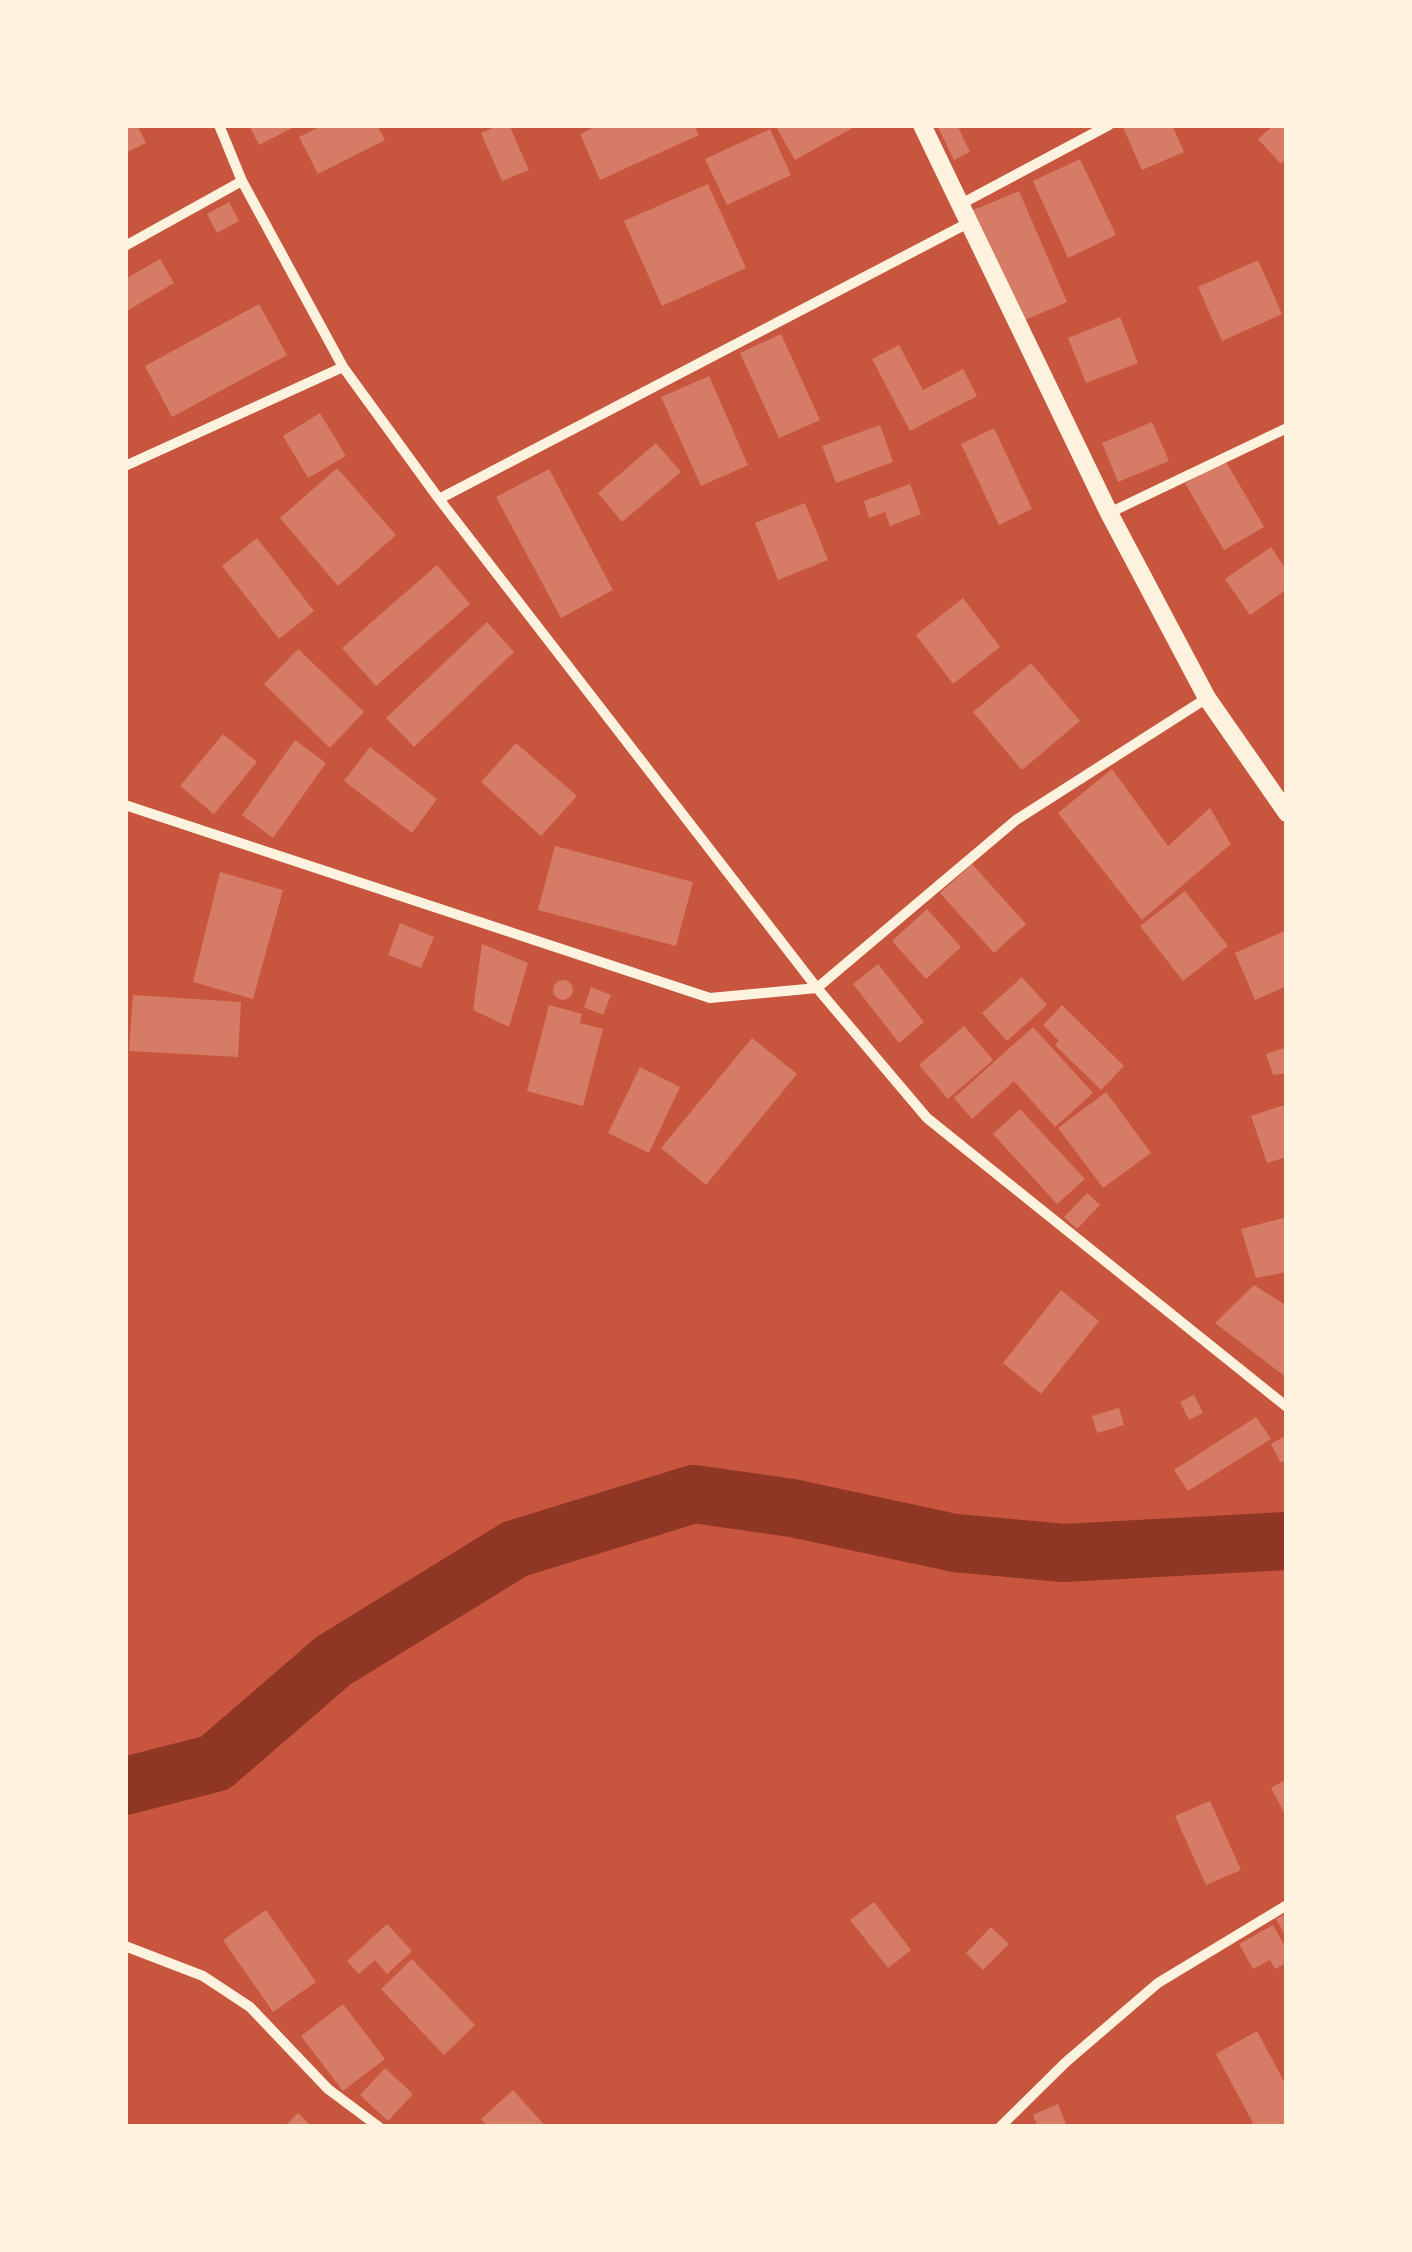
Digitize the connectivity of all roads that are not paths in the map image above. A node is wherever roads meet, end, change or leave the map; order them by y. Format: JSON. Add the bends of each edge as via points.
{"nodes":[{"id":1,"x":218,"y":125,"type":"edge"},
{"id":2,"x":922,"y":125,"type":"edge"},
{"id":3,"x":1109,"y":125,"type":"edge"},
{"id":4,"x":242,"y":182,"type":"junction"},
{"id":5,"x":962,"y":204,"type":"junction"},
{"id":6,"x":970,"y":222,"type":"junction"},
{"id":7,"x":125,"y":246,"type":"edge"},
{"id":8,"x":343,"y":367,"type":"junction"},
{"id":9,"x":1287,"y":428,"type":"edge"},
{"id":10,"x":125,"y":466,"type":"edge"},
{"id":11,"x":439,"y":498,"type":"junction"},
{"id":12,"x":1108,"y":513,"type":"junction"},
{"id":13,"x":1206,"y":698,"type":"junction"},
{"id":14,"x":125,"y":804,"type":"edge"},
{"id":15,"x":1287,"y":813,"type":"edge"},
{"id":16,"x":817,"y":988,"type":"junction"},
{"id":17,"x":1287,"y":1408,"type":"edge"},
{"id":18,"x":1287,"y":1905,"type":"edge"},
{"id":19,"x":125,"y":1946,"type":"edge"},
{"id":20,"x":379,"y":2127,"type":"edge"},
{"id":21,"x":1000,"y":2127,"type":"edge"}],
"edges":[{"from":1,"to":4,"type":"street"},
{"from":2,"to":5,"type":"street"},
{"from":3,"to":5,"type":"street"},
{"from":4,"to":7,"type":"street"},
{"from":4,"to":8,"type":"street"},
{"from":5,"to":6,"type":"street"},
{"from":6,"to":11,"type":"street"},
{"from":6,"to":12,"type":"street"},
{"from":8,"to":10,"type":"street"},
{"from":8,"to":11,"type":"street"},
{"from":9,"to":12,"type":"street"},
{"from":11,"to":16,"type":"street"},
{"from":12,"to":13,"type":"street"},
{"from":13,"to":15,"type":"street"},
{"from":13,"to":16,"type":"street","via":[[1016,820]]},
{"from":14,"to":16,"type":"street","via":[[710,998]]},
{"from":16,"to":17,"type":"street","via":[[927,1118]]},
{"from":18,"to":21,"type":"street","via":[[1158,1984]]},
{"from":19,"to":20,"type":"street","via":[[203,1976],[250,2008],[328,2089]]}]}
